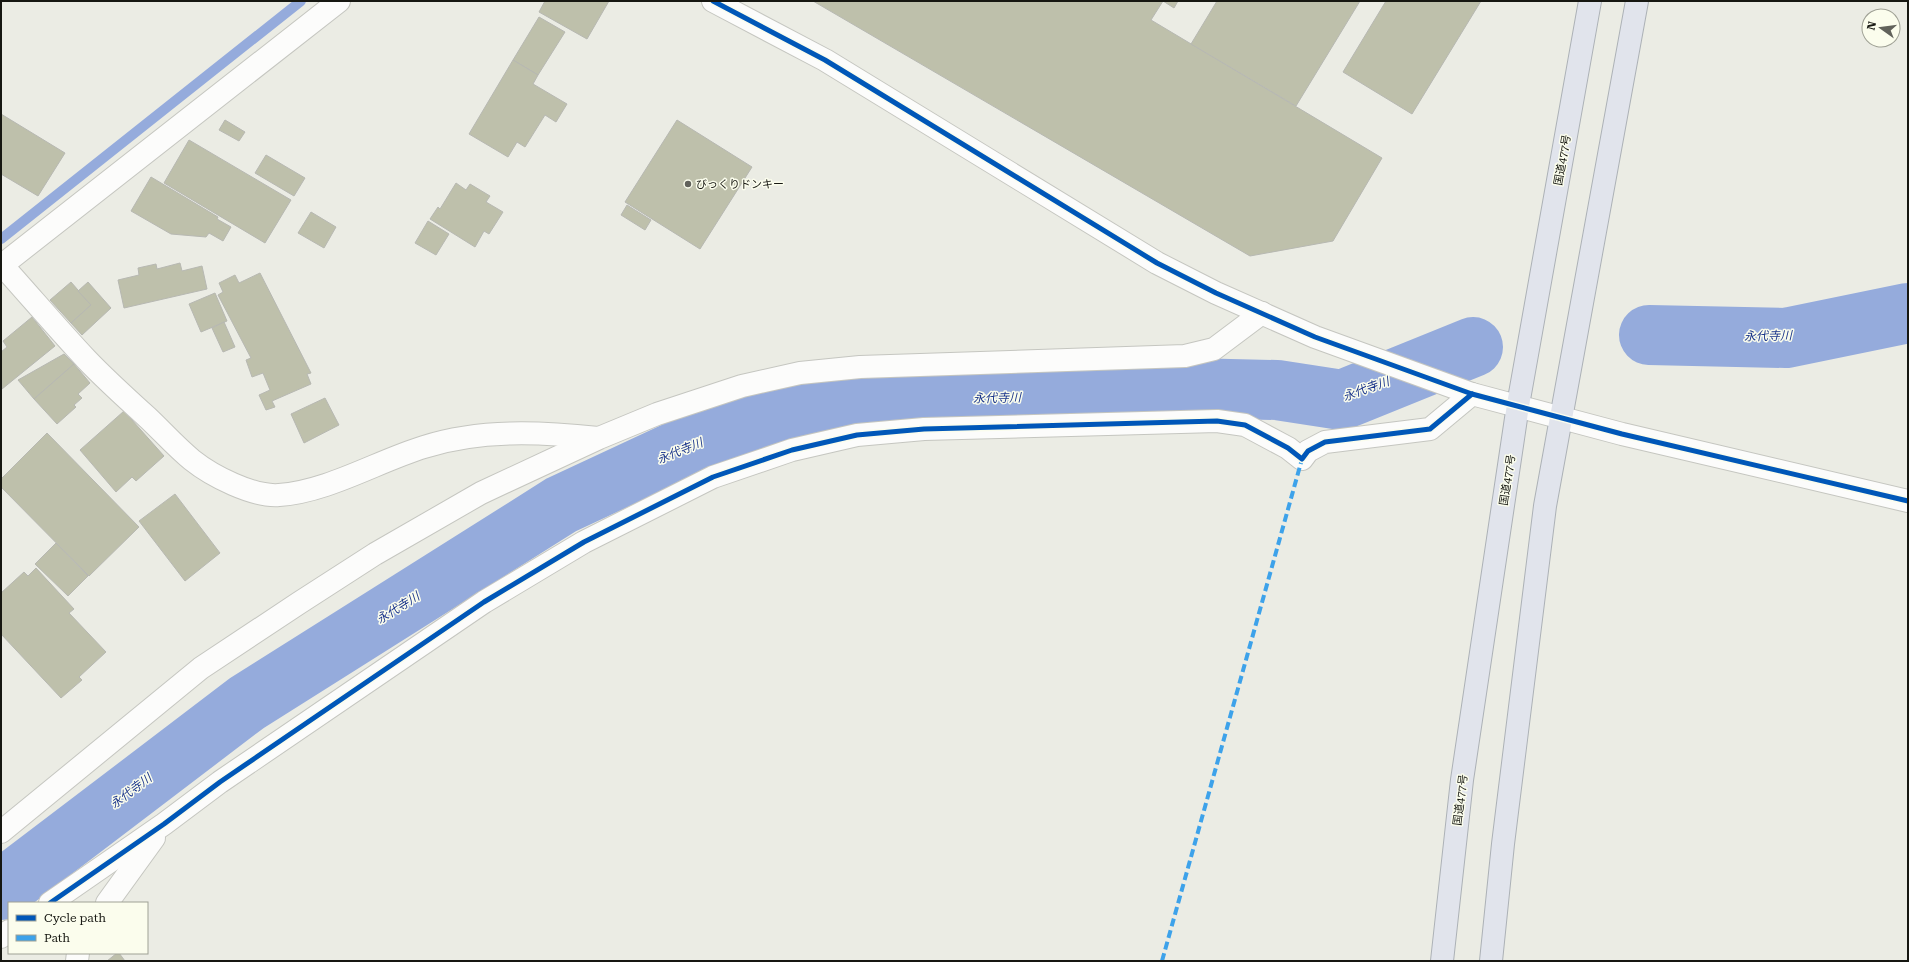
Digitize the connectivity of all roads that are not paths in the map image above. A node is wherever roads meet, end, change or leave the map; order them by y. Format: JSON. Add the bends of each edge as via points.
{"nodes":[{"id":1,"x":339,"y":1,"type":"edge"},
{"id":2,"x":713,"y":1,"type":"edge"},
{"id":3,"x":1590,"y":1,"type":"edge"},
{"id":4,"x":1637,"y":1,"type":"edge"},
{"id":5,"x":1,"y":265,"type":"edge"},
{"id":6,"x":1262,"y":313,"type":"junction"},
{"id":7,"x":1465,"y":391,"type":"junction"},
{"id":8,"x":1518,"y":405,"type":"junction"},
{"id":9,"x":1561,"y":417,"type":"junction"},
{"id":10,"x":599,"y":438,"type":"junction"},
{"id":11,"x":1908,"y":501,"type":"edge"},
{"id":12,"x":164,"y":824,"type":"junction"},
{"id":13,"x":1,"y":832,"type":"edge"},
{"id":14,"x":51,"y":902,"type":"edge"},
{"id":15,"x":108,"y":902,"type":"edge"},
{"id":16,"x":1442,"y":961,"type":"edge"},
{"id":17,"x":1491,"y":961,"type":"edge"}],
"edges":[{"from":1,"to":5,"type":"street"},
{"from":2,"to":6,"type":"street","via":[[826,60],[1157,263]]},
{"from":3,"to":8,"type":"highway","name":"国道477号"},
{"from":4,"to":9,"type":"highway"},
{"from":5,"to":10,"type":"street","via":[[87,360],[193,461],[219,478],[248,490],[277,496],[301,492],[342,479],[425,446],[461,438],[492,434],[558,433]]},
{"from":6,"to":7,"type":"street","via":[[1316,337]]},
{"from":6,"to":10,"type":"street","via":[[1214,349],[1185,356],[860,367],[800,373],[742,386],[657,414]]},
{"from":7,"to":8,"type":"street"},
{"from":7,"to":12,"type":"street","via":[[1430,430],[1325,442],[1308,451],[1302,459],[1288,448],[1245,425],[1217,420],[924,429],[857,435],[792,450],[713,477],[584,542],[530,573],[220,782]]},
{"from":8,"to":9,"type":"street"},
{"from":8,"to":16,"type":"highway","name":"国道477号","via":[[1462,780]]},
{"from":9,"to":11,"type":"street","via":[[1622,434]]},
{"from":9,"to":17,"type":"highway","via":[[1545,506]]},
{"from":10,"to":13,"type":"street","via":[[481,493],[375,554],[299,603],[201,668]]},
{"from":12,"to":14,"type":"street"},
{"from":12,"to":15,"type":"street"}]}
